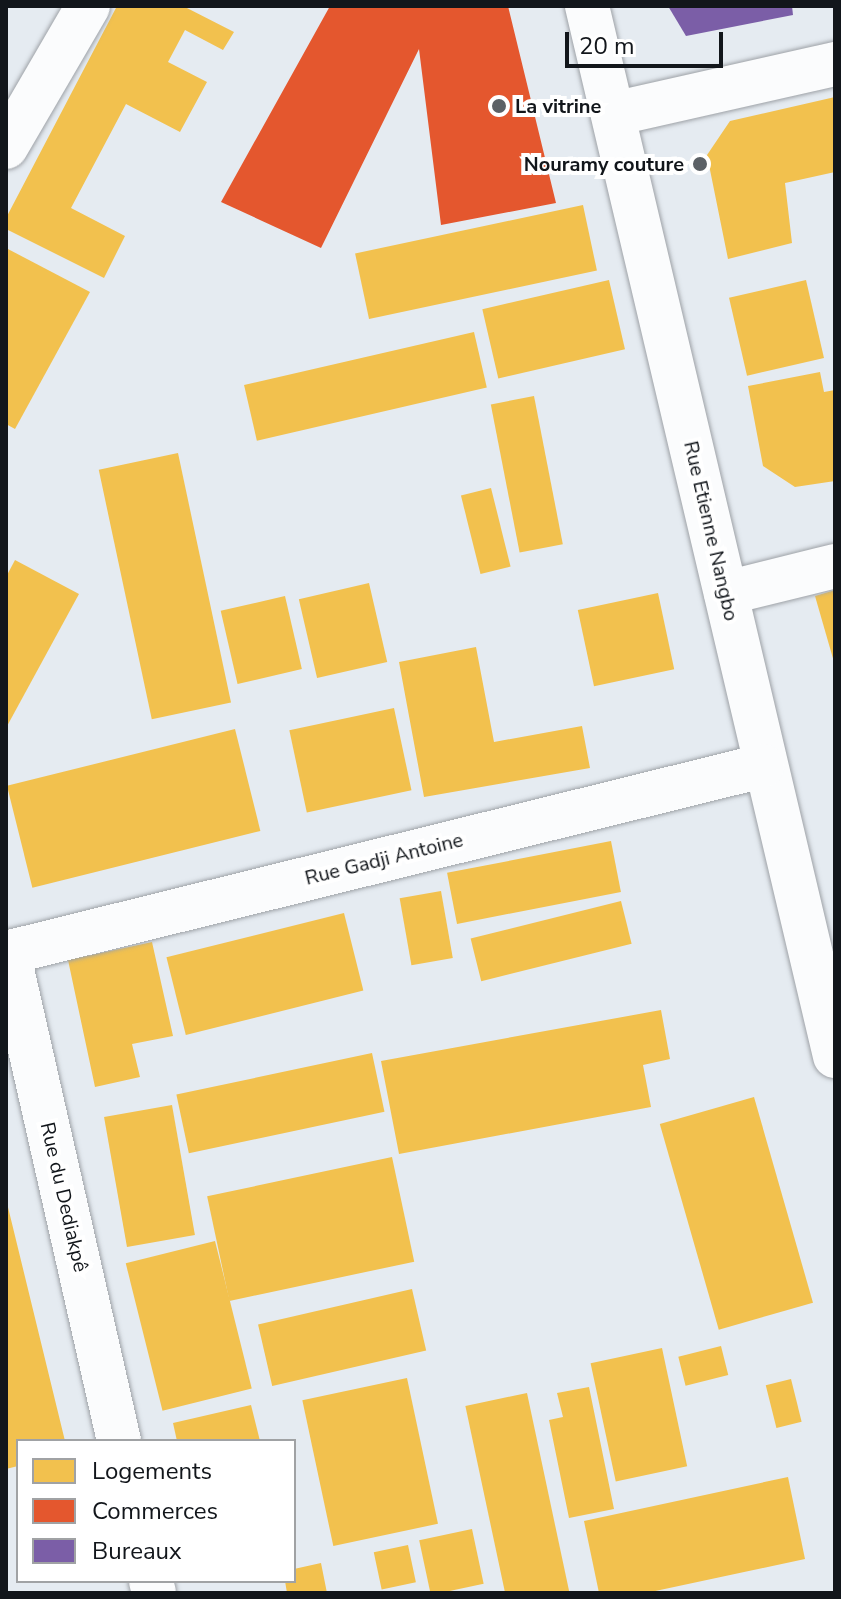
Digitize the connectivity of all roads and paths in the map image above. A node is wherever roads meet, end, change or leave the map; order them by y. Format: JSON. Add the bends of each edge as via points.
{"nodes":[{"id":1,"x":88,"y":6,"type":"edge"},
{"id":2,"x":587,"y":6,"type":"edge"},
{"id":3,"x":835,"y":64,"type":"edge"},
{"id":4,"x":613,"y":114,"type":"junction"},
{"id":5,"x":6,"y":147,"type":"edge"},
{"id":6,"x":835,"y":566,"type":"edge"},
{"id":7,"x":726,"y":593,"type":"junction"},
{"id":8,"x":762,"y":766,"type":"junction"},
{"id":9,"x":7,"y":952,"type":"edge"},
{"id":10,"x":835,"y":1056,"type":"edge"},
{"id":11,"x":119,"y":1439,"type":"edge"}],
"edges":[{"from":1,"to":5,"type":"street"},
{"from":2,"to":4,"type":"street","name":"Rue Etienne Nangbo"},
{"from":3,"to":4,"type":"street"},
{"from":4,"to":7,"type":"street","name":"Rue Etienne Nangbo"},
{"from":6,"to":7,"type":"street"},
{"from":7,"to":8,"type":"street","name":"Rue Etienne Nangbo"},
{"from":8,"to":9,"type":"street","name":"Rue Gadji Antoine"},
{"from":8,"to":10,"type":"street","name":"Rue Etienne Nangbo"},
{"from":9,"to":11,"type":"street","name":"Rue du Dediakpê"}]}
